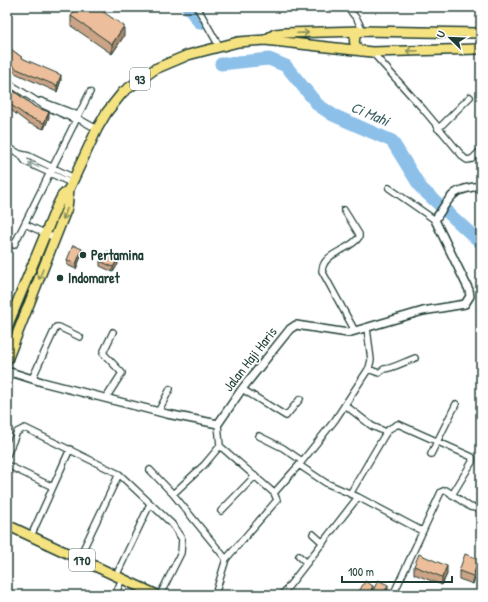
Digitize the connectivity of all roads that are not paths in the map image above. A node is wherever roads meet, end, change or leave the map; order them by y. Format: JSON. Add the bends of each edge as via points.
{"nodes":[{"id":1,"x":197,"y":7,"type":"edge"},
{"id":2,"x":347,"y":7,"type":"edge"},
{"id":3,"x":362,"y":31,"type":"junction"},
{"id":4,"x":479,"y":31,"type":"edge"},
{"id":5,"x":265,"y":40,"type":"junction"},
{"id":6,"x":219,"y":46,"type":"junction"},
{"id":7,"x":480,"y":50,"type":"edge"},
{"id":8,"x":362,"y":51,"type":"junction"},
{"id":9,"x":372,"y":52,"type":"junction"},
{"id":10,"x":7,"y":82,"type":"edge"},
{"id":11,"x":90,"y":92,"type":"dead end"},
{"id":12,"x":470,"y":98,"type":"dead end"},
{"id":13,"x":77,"y":118,"type":"junction"},
{"id":14,"x":97,"y":129,"type":"junction"},
{"id":15,"x":438,"y":129,"type":"junction"},
{"id":16,"x":7,"y":147,"type":"edge"},
{"id":17,"x":481,"y":150,"type":"edge"},
{"id":18,"x":52,"y":170,"type":"junction"},
{"id":19,"x":71,"y":183,"type":"junction"},
{"id":20,"x":481,"y":186,"type":"edge"},
{"id":21,"x":389,"y":188,"type":"dead end"},
{"id":22,"x":344,"y":210,"type":"dead end"},
{"id":23,"x":436,"y":217,"type":"junction"},
{"id":24,"x":25,"y":224,"type":"junction"},
{"id":25,"x":46,"y":233,"type":"junction"},
{"id":26,"x":55,"y":238,"type":"junction"},
{"id":27,"x":14,"y":245,"type":"dead end"},
{"id":28,"x":7,"y":327,"type":"edge"},
{"id":29,"x":367,"y":328,"type":"junction"},
{"id":30,"x":355,"y":331,"type":"junction"},
{"id":31,"x":113,"y":332,"type":"dead end"},
{"id":32,"x":80,"y":337,"type":"dead end"},
{"id":33,"x":415,"y":358,"type":"dead end"},
{"id":34,"x":7,"y":360,"type":"edge"},
{"id":35,"x":368,"y":369,"type":"junction"},
{"id":36,"x":9,"y":372,"type":"edge"},
{"id":37,"x":32,"y":379,"type":"junction"},
{"id":38,"x":7,"y":384,"type":"edge"},
{"id":39,"x":170,"y":389,"type":"dead end"},
{"id":40,"x":242,"y":389,"type":"junction"},
{"id":41,"x":106,"y":398,"type":"junction"},
{"id":42,"x":300,"y":399,"type":"dead end"},
{"id":43,"x":456,"y":404,"type":"dead end"},
{"id":44,"x":345,"y":405,"type":"junction"},
{"id":45,"x":158,"y":412,"type":"junction"},
{"id":46,"x":218,"y":424,"type":"junction"},
{"id":47,"x":386,"y":432,"type":"junction"},
{"id":48,"x":259,"y":436,"type":"dead end"},
{"id":49,"x":438,"y":440,"type":"junction"},
{"id":50,"x":220,"y":446,"type":"junction"},
{"id":51,"x":70,"y":449,"type":"junction"},
{"id":52,"x":431,"y":454,"type":"dead end"},
{"id":53,"x":7,"y":455,"type":"edge"},
{"id":54,"x":300,"y":463,"type":"junction"},
{"id":55,"x":7,"y":465,"type":"edge"},
{"id":56,"x":150,"y":470,"type":"dead end"},
{"id":57,"x":119,"y":474,"type":"junction"},
{"id":58,"x":255,"y":476,"type":"junction"},
{"id":59,"x":53,"y":487,"type":"junction"},
{"id":60,"x":274,"y":493,"type":"junction"},
{"id":61,"x":173,"y":494,"type":"junction"},
{"id":62,"x":350,"y":494,"type":"junction"},
{"id":63,"x":452,"y":495,"type":"junction"},
{"id":64,"x":358,"y":497,"type":"junction"},
{"id":65,"x":150,"y":504,"type":"junction"},
{"id":66,"x":481,"y":510,"type":"edge"},
{"id":67,"x":221,"y":511,"type":"dead end"},
{"id":68,"x":7,"y":525,"type":"edge"},
{"id":69,"x":422,"y":531,"type":"junction"},
{"id":70,"x":314,"y":534,"type":"dead end"},
{"id":71,"x":31,"y":536,"type":"junction"},
{"id":72,"x":323,"y":543,"type":"junction"},
{"id":73,"x":299,"y":556,"type":"dead end"},
{"id":74,"x":79,"y":558,"type":"junction"},
{"id":75,"x":226,"y":559,"type":"junction"},
{"id":76,"x":307,"y":563,"type":"junction"},
{"id":77,"x":119,"y":577,"type":"junction"},
{"id":78,"x":115,"y":595,"type":"edge"},
{"id":79,"x":157,"y":595,"type":"edge"},
{"id":80,"x":160,"y":595,"type":"edge"},
{"id":81,"x":215,"y":595,"type":"edge"},
{"id":82,"x":282,"y":595,"type":"edge"},
{"id":83,"x":393,"y":595,"type":"edge"}],
"edges":[{"from":1,"to":6,"type":"street"},
{"from":2,"to":3,"type":"street","via":[[357,19]]},
{"from":3,"to":4,"type":"main road","number":"93"},
{"from":5,"to":3,"type":"main road","number":"93","one_way":true,"via":[[275,34],[284,33]]},
{"from":3,"to":8,"type":"main road","via":[[356,34],[354,43],[356,48]]},
{"from":4,"to":7,"type":"main road","number":"93","via":[[475,41]]},
{"from":5,"to":6,"type":"main road","number":"93"},
{"from":5,"to":8,"type":"main road","number":"93"},
{"from":6,"to":14,"type":"main road","number":"93","via":[[188,55],[141,78],[123,92]]},
{"from":7,"to":9,"type":"main road","number":"93","one_way":true},
{"from":8,"to":9,"type":"main road","number":"93"},
{"from":9,"to":15,"type":"street"},
{"from":10,"to":13,"type":"street","via":[[37,100]]},
{"from":11,"to":13,"type":"street"},
{"from":12,"to":15,"type":"street"},
{"from":13,"to":14,"type":"street"},
{"from":13,"to":18,"type":"street"},
{"from":14,"to":19,"type":"main road","number":"93"},
{"from":15,"to":17,"type":"street","via":[[467,160],[472,159]]},
{"from":16,"to":18,"type":"street"},
{"from":18,"to":19,"type":"street"},
{"from":18,"to":24,"type":"street"},
{"from":19,"to":25,"type":"main road","number":"93","via":[[59,201]]},
{"from":19,"to":26,"type":"main road","number":"93","one_way":true,"via":[[67,208]]},
{"from":20,"to":23,"type":"street","via":[[463,188],[453,194]]},
{"from":21,"to":23,"type":"street"},
{"from":22,"to":30,"type":"street","via":[[359,237],[327,259],[322,271]]},
{"from":23,"to":29,"type":"street","name":"Jalan Haji Haris","via":[[469,290],[467,302],[461,306],[423,311]]},
{"from":24,"to":25,"type":"street"},
{"from":24,"to":27,"type":"street"},
{"from":25,"to":26,"type":"street"},
{"from":25,"to":28,"type":"main road","number":"93"},
{"from":26,"to":34,"type":"main road","number":"93","one_way":true},
{"from":29,"to":30,"type":"street","name":"Jalan Haji Haris"},
{"from":29,"to":35,"type":"street","via":[[371,360]]},
{"from":30,"to":40,"type":"street","name":"Jalan Haji Haris","via":[[344,334],[296,326],[290,329]]},
{"from":31,"to":41,"type":"street","via":[[103,353],[122,373]]},
{"from":32,"to":37,"type":"street","via":[[56,327]]},
{"from":33,"to":35,"type":"street","via":[[379,373]]},
{"from":35,"to":44,"type":"street"},
{"from":36,"to":37,"type":"street"},
{"from":36,"to":38,"type":"street"},
{"from":37,"to":41,"type":"street"},
{"from":39,"to":45,"type":"street"},
{"from":40,"to":42,"type":"street","via":[[286,416]]},
{"from":40,"to":46,"type":"street","name":"Jalan Haji Haris"},
{"from":41,"to":45,"type":"street"},
{"from":43,"to":49,"type":"street"},
{"from":44,"to":47,"type":"street","via":[[372,426]]},
{"from":44,"to":54,"type":"street"},
{"from":45,"to":46,"type":"street"},
{"from":46,"to":50,"type":"street"},
{"from":47,"to":49,"type":"street","via":[[398,424]]},
{"from":47,"to":62,"type":"street"},
{"from":48,"to":54,"type":"street","via":[[283,448]]},
{"from":49,"to":52,"type":"street"},
{"from":49,"to":63,"type":"street","via":[[470,454],[473,459]]},
{"from":50,"to":58,"type":"street"},
{"from":50,"to":61,"type":"street"},
{"from":51,"to":53,"type":"street","via":[[25,428],[17,432]]},
{"from":51,"to":57,"type":"street"},
{"from":51,"to":59,"type":"street"},
{"from":54,"to":60,"type":"street"},
{"from":54,"to":62,"type":"street","via":[[326,482]]},
{"from":55,"to":59,"type":"street"},
{"from":56,"to":61,"type":"street"},
{"from":57,"to":65,"type":"street"},
{"from":57,"to":74,"type":"street"},
{"from":58,"to":60,"type":"street"},
{"from":58,"to":67,"type":"street"},
{"from":59,"to":71,"type":"street"},
{"from":60,"to":75,"type":"street","via":[[276,502]]},
{"from":61,"to":75,"type":"street"},
{"from":62,"to":64,"type":"street"},
{"from":63,"to":66,"type":"street","via":[[470,507]]},
{"from":63,"to":69,"type":"street","via":[[446,490],[442,492]]},
{"from":64,"to":69,"type":"street"},
{"from":64,"to":72,"type":"street"},
{"from":65,"to":77,"type":"street"},
{"from":65,"to":80,"type":"street","via":[[172,524],[180,534],[183,544]]},
{"from":68,"to":71,"type":"main road","number":"170"},
{"from":69,"to":83,"type":"street"},
{"from":70,"to":72,"type":"street"},
{"from":71,"to":74,"type":"main road","number":"170"},
{"from":72,"to":76,"type":"street"},
{"from":73,"to":76,"type":"street"},
{"from":74,"to":77,"type":"main road","number":"170"},
{"from":75,"to":81,"type":"street"},
{"from":76,"to":82,"type":"street"},
{"from":77,"to":78,"type":"street"},
{"from":77,"to":79,"type":"main road","number":"170"}]}
